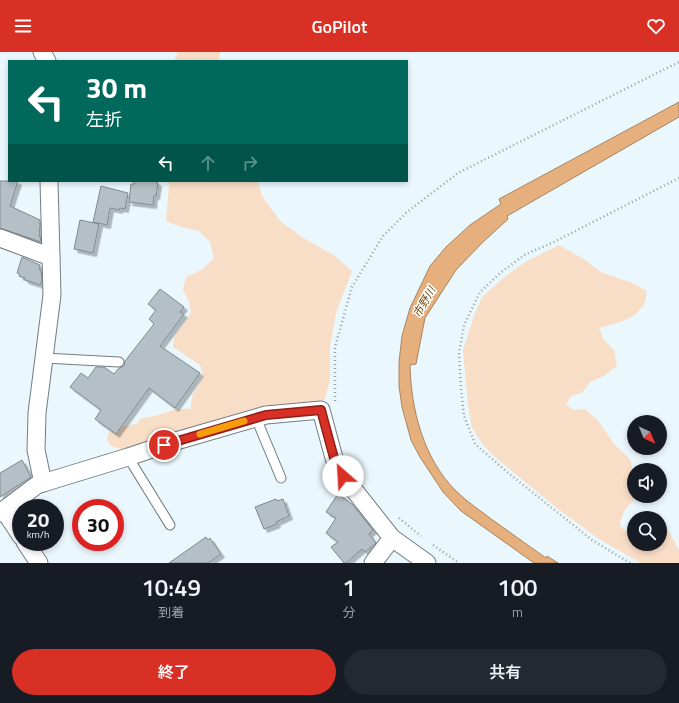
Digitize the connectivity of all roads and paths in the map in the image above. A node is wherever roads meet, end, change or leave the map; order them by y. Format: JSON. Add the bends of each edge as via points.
{"nodes":[{"id":1,"x":679,"y":62,"type":"edge"},
{"id":2,"x":679,"y":178,"type":"edge"},
{"id":3,"x":49,"y":182,"type":"edge"},
{"id":4,"x":0,"y":238,"type":"edge"},
{"id":5,"x":51,"y":257,"type":"junction"},
{"id":6,"x":44,"y":358,"type":"junction"},
{"id":7,"x":119,"y":362,"type":"dead end"},
{"id":8,"x":335,"y":402,"type":"dead end"},
{"id":9,"x":256,"y":418,"type":"junction"},
{"id":10,"x":128,"y":457,"type":"junction"},
{"id":11,"x":281,"y":478,"type":"dead end"},
{"id":12,"x":43,"y":483,"type":"junction"},
{"id":13,"x":2,"y":511,"type":"edge"},
{"id":14,"x":398,"y":517,"type":"dead end"},
{"id":15,"x":12,"y":524,"type":"edge"},
{"id":16,"x":170,"y":525,"type":"dead end"},
{"id":17,"x":422,"y":537,"type":"dead end"},
{"id":18,"x":392,"y":538,"type":"junction"},
{"id":19,"x":428,"y":541,"type":"dead end"},
{"id":20,"x":31,"y":551,"type":"edge"},
{"id":21,"x":39,"y":563,"type":"edge"},
{"id":22,"x":373,"y":563,"type":"edge"},
{"id":23,"x":426,"y":563,"type":"edge"},
{"id":24,"x":459,"y":563,"type":"edge"},
{"id":25,"x":630,"y":563,"type":"edge"}],
"edges":[{"from":1,"to":8,"type":"path","via":[[458,174],[407,212],[383,236],[352,287],[335,347]]},
{"from":2,"to":25,"type":"path","via":[[526,254],[500,273],[480,292],[464,325],[459,353],[464,416],[475,444],[592,540]]},
{"from":3,"to":5,"type":"street"},
{"from":4,"to":5,"type":"street"},
{"from":5,"to":6,"type":"street","via":[[52,295]]},
{"from":6,"to":7,"type":"lane"},
{"from":6,"to":12,"type":"street","via":[[37,413],[36,450]]},
{"from":9,"to":10,"type":"street"},
{"from":9,"to":11,"type":"lane"},
{"from":9,"to":18,"type":"street","via":[[321,410],[334,458],[343,476]]},
{"from":10,"to":12,"type":"street"},
{"from":10,"to":16,"type":"lane"},
{"from":12,"to":13,"type":"street"},
{"from":13,"to":15,"type":"street"},
{"from":14,"to":17,"type":"path"},
{"from":18,"to":22,"type":"street"},
{"from":18,"to":23,"type":"street"},
{"from":19,"to":24,"type":"path"},
{"from":20,"to":21,"type":"street"}]}
